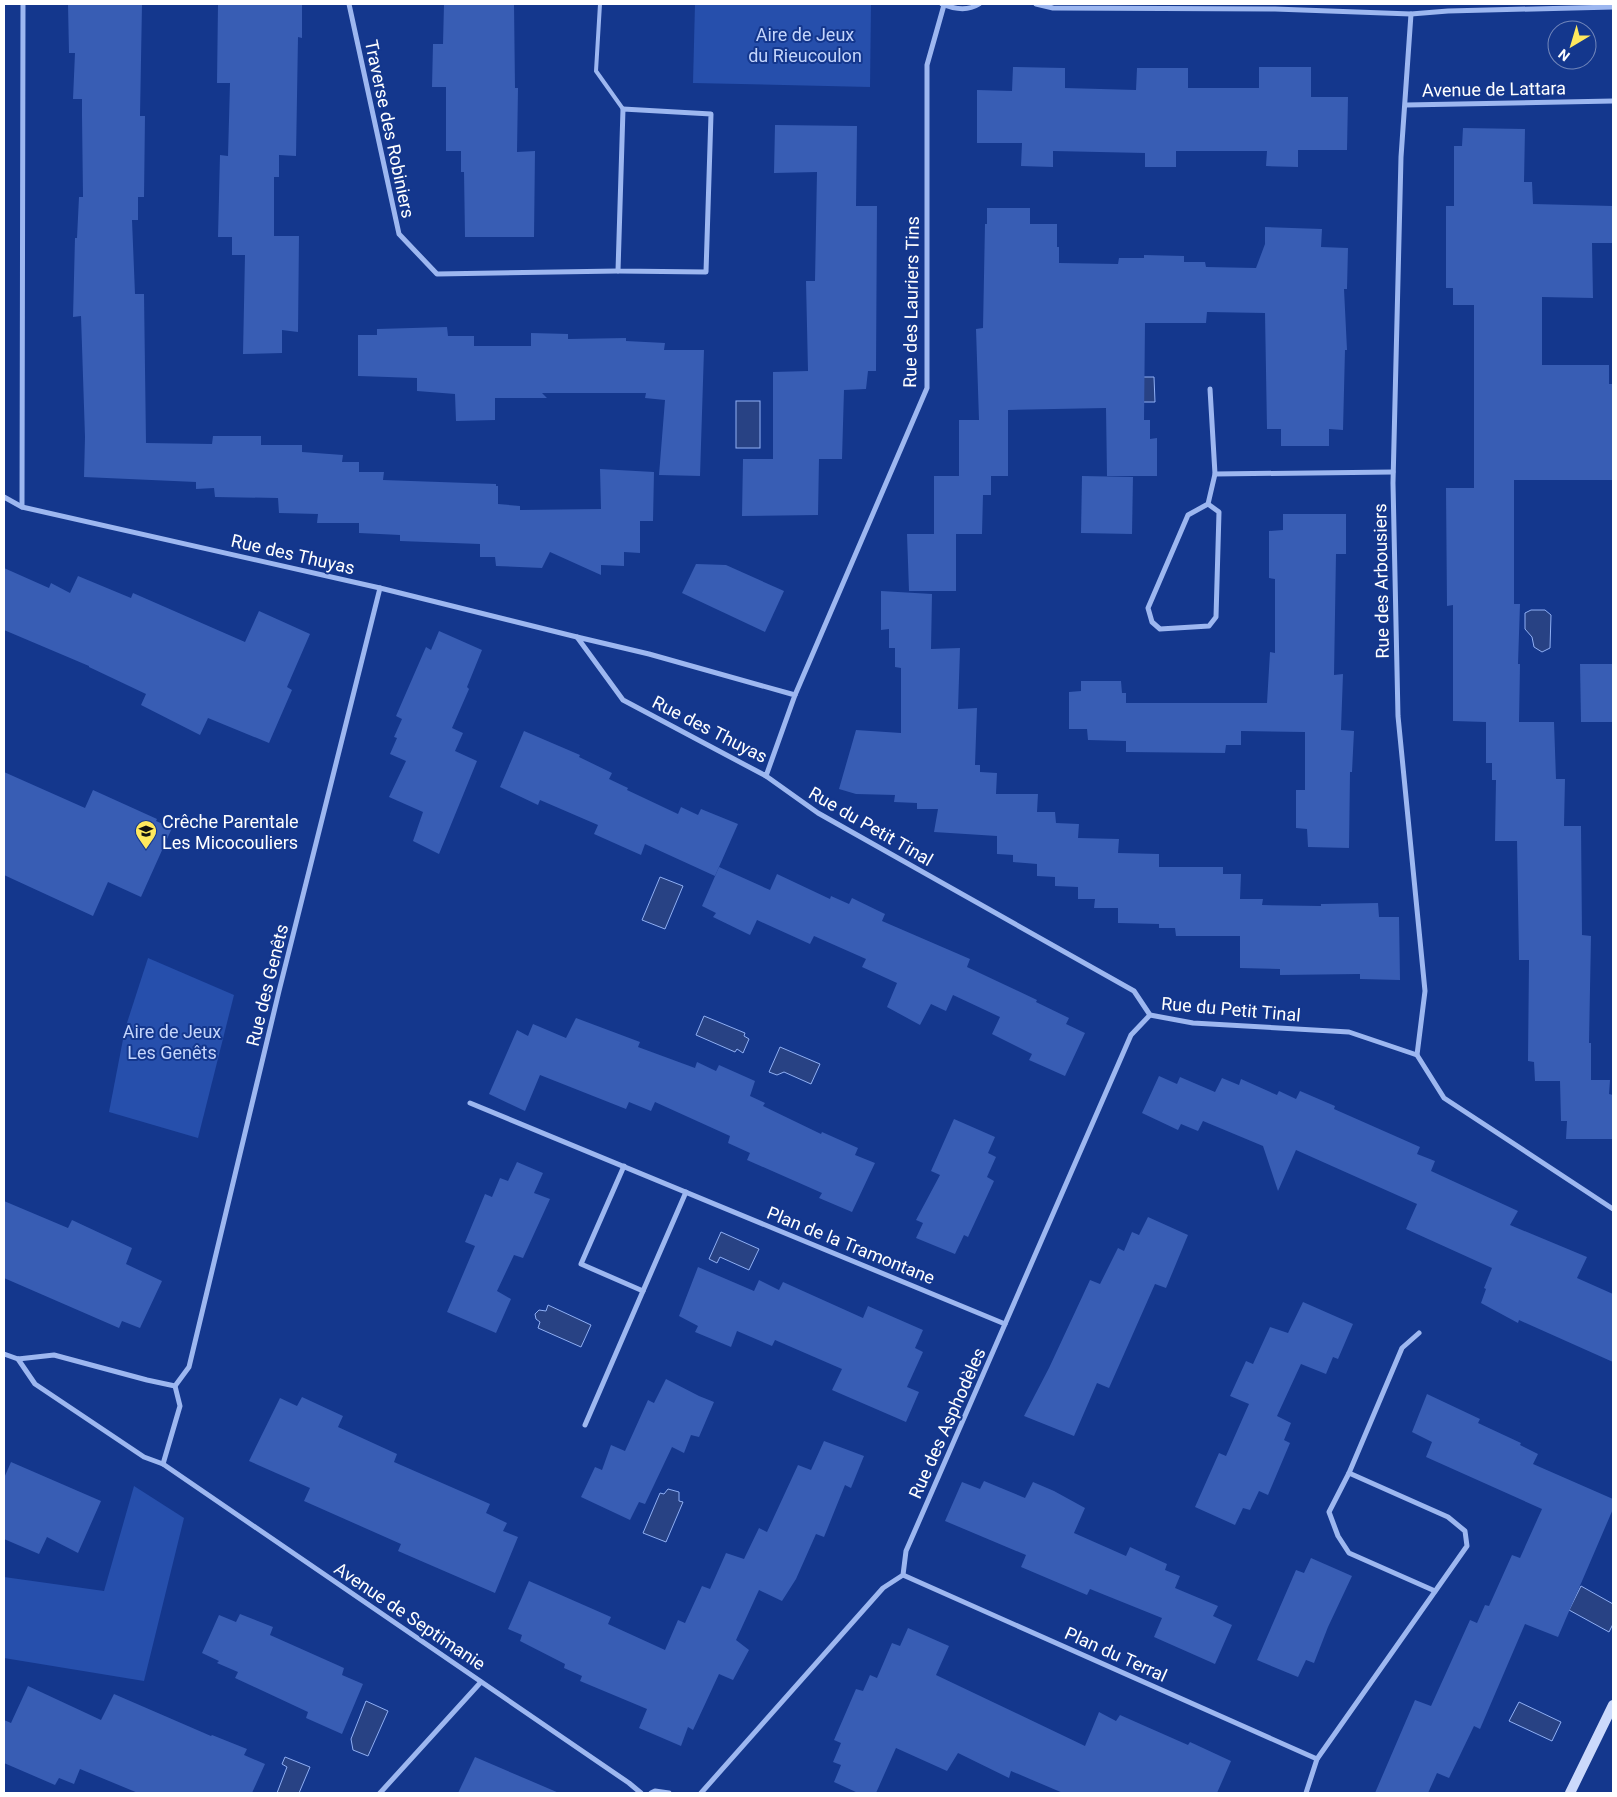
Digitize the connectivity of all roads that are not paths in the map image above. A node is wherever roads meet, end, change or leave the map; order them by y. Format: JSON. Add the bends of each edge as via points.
{"nodes":[{"id":1,"x":23,"y":4,"type":"edge"},
{"id":2,"x":349,"y":4,"type":"edge"},
{"id":3,"x":600,"y":4,"type":"edge"},
{"id":4,"x":943,"y":4,"type":"edge"},
{"id":5,"x":979,"y":4,"type":"edge"},
{"id":6,"x":1036,"y":4,"type":"edge"},
{"id":7,"x":1613,"y":7,"type":"edge"},
{"id":8,"x":1411,"y":14,"type":"junction"},
{"id":9,"x":1613,"y":101,"type":"edge"},
{"id":10,"x":1406,"y":105,"type":"junction"},
{"id":11,"x":623,"y":109,"type":"junction"},
{"id":12,"x":618,"y":271,"type":"junction"},
{"id":13,"x":1210,"y":389,"type":"dead end"},
{"id":14,"x":1393,"y":472,"type":"junction"},
{"id":15,"x":1215,"y":474,"type":"junction"},
{"id":16,"x":4,"y":497,"type":"edge"},
{"id":17,"x":1208,"y":504,"type":"junction"},
{"id":18,"x":22,"y":507,"type":"junction"},
{"id":19,"x":380,"y":588,"type":"junction"},
{"id":20,"x":577,"y":637,"type":"junction"},
{"id":21,"x":795,"y":695,"type":"junction"},
{"id":22,"x":766,"y":776,"type":"junction"},
{"id":23,"x":1150,"y":1016,"type":"junction"},
{"id":24,"x":1418,"y":1055,"type":"junction"},
{"id":25,"x":470,"y":1103,"type":"dead end"},
{"id":26,"x":624,"y":1166,"type":"junction"},
{"id":27,"x":686,"y":1192,"type":"junction"},
{"id":28,"x":1613,"y":1209,"type":"edge"},
{"id":29,"x":643,"y":1291,"type":"junction"},
{"id":30,"x":1005,"y":1324,"type":"junction"},
{"id":31,"x":1419,"y":1333,"type":"dead end"},
{"id":32,"x":4,"y":1354,"type":"edge"},
{"id":33,"x":18,"y":1358,"type":"junction"},
{"id":34,"x":175,"y":1386,"type":"junction"},
{"id":35,"x":585,"y":1425,"type":"dead end"},
{"id":36,"x":163,"y":1464,"type":"junction"},
{"id":37,"x":1349,"y":1473,"type":"junction"},
{"id":38,"x":903,"y":1575,"type":"junction"},
{"id":39,"x":1435,"y":1590,"type":"junction"},
{"id":40,"x":481,"y":1682,"type":"junction"},
{"id":41,"x":1613,"y":1705,"type":"edge"},
{"id":42,"x":1317,"y":1759,"type":"junction"},
{"id":43,"x":380,"y":1793,"type":"edge"},
{"id":44,"x":641,"y":1793,"type":"edge"},
{"id":45,"x":651,"y":1793,"type":"edge"},
{"id":46,"x":669,"y":1793,"type":"edge"},
{"id":47,"x":701,"y":1793,"type":"edge"},
{"id":48,"x":1306,"y":1793,"type":"edge"},
{"id":49,"x":1570,"y":1793,"type":"edge"}],
"edges":[{"from":1,"to":18,"type":"street"},
{"from":2,"to":12,"type":"street","name":"Traverse des Robiniers","via":[[399,234],[437,274]]},
{"from":3,"to":11,"type":"lane","via":[[596,71]]},
{"from":4,"to":5,"type":"street","via":[[955,9],[973,8]]},
{"from":4,"to":21,"type":"street","name":"Rue des Lauriers Tins","via":[[927,65],[927,388]]},
{"from":6,"to":8,"type":"street","via":[[1053,8],[1275,8]]},
{"from":7,"to":8,"type":"street"},
{"from":8,"to":10,"type":"street","name":"Avenue de Lattara"},
{"from":9,"to":10,"type":"street","name":"Avenue de Lattara"},
{"from":10,"to":14,"type":"street","name":"Rue des Arbousiers","via":[[1401,157]]},
{"from":11,"to":12,"type":"street"},
{"from":11,"to":12,"type":"street","name":"Traverse des Robiniers","via":[[712,114],[706,272]]},
{"from":13,"to":15,"type":"street"},
{"from":14,"to":15,"type":"street"},
{"from":14,"to":24,"type":"street","name":"Rue des Arbousiers","via":[[1398,716],[1425,991]]},
{"from":15,"to":17,"type":"street"},
{"from":16,"to":18,"type":"street","name":"Rue des Thuyas"},
{"from":17,"to":17,"type":"street","via":[[1219,512],[1216,617],[1208,626],[1160,629],[1152,622],[1148,608],[1188,515]]},
{"from":18,"to":19,"type":"street","name":"Rue des Thuyas"},
{"from":19,"to":20,"type":"street","name":"Rue des Thuyas"},
{"from":19,"to":34,"type":"street","name":"Rue des Genêts","via":[[189,1367]]},
{"from":20,"to":21,"type":"street","name":"Rue des Thuyas"},
{"from":20,"to":22,"type":"street","name":"Rue des Thuyas","via":[[622,700]]},
{"from":21,"to":22,"type":"street","name":"Rue des Thuyas"},
{"from":22,"to":23,"type":"street","name":"Rue du Petit Tinal","via":[[818,813],[1134,991]]},
{"from":23,"to":24,"type":"street","name":"Rue du Petit Tinal","via":[[1193,1023],[1349,1032]]},
{"from":23,"to":30,"type":"street","name":"Rue des Asphodèles","via":[[1131,1035]]},
{"from":24,"to":28,"type":"street","via":[[1444,1098]]},
{"from":25,"to":26,"type":"street","name":"Plan de la Tramontane"},
{"from":26,"to":27,"type":"street","name":"Plan de la Tramontane"},
{"from":26,"to":29,"type":"street","via":[[581,1264]]},
{"from":27,"to":29,"type":"street"},
{"from":27,"to":30,"type":"street","name":"Plan de la Tramontane"},
{"from":29,"to":35,"type":"street"},
{"from":30,"to":38,"type":"street","name":"Rue des Asphodèles","via":[[906,1551]]},
{"from":31,"to":37,"type":"street","via":[[1402,1348]]},
{"from":32,"to":33,"type":"street"},
{"from":33,"to":34,"type":"street","via":[[54,1355]]},
{"from":33,"to":36,"type":"street","name":"Avenue de Septimanie","via":[[35,1384],[144,1457]]},
{"from":34,"to":36,"type":"street","via":[[180,1406]]},
{"from":36,"to":40,"type":"street","name":"Avenue de Septimanie"},
{"from":37,"to":39,"type":"street","via":[[1329,1512],[1349,1553]]},
{"from":37,"to":39,"type":"street","via":[[1448,1517],[1465,1531],[1468,1546]]},
{"from":38,"to":42,"type":"street","name":"Plan du Terral"},
{"from":38,"to":47,"type":"street","via":[[883,1588]]},
{"from":39,"to":42,"type":"street"},
{"from":40,"to":43,"type":"street"},
{"from":40,"to":44,"type":"street","name":"Avenue de Septimanie"},
{"from":41,"to":49,"type":"street"},
{"from":42,"to":48,"type":"street"},
{"from":45,"to":46,"type":"street"}]}
